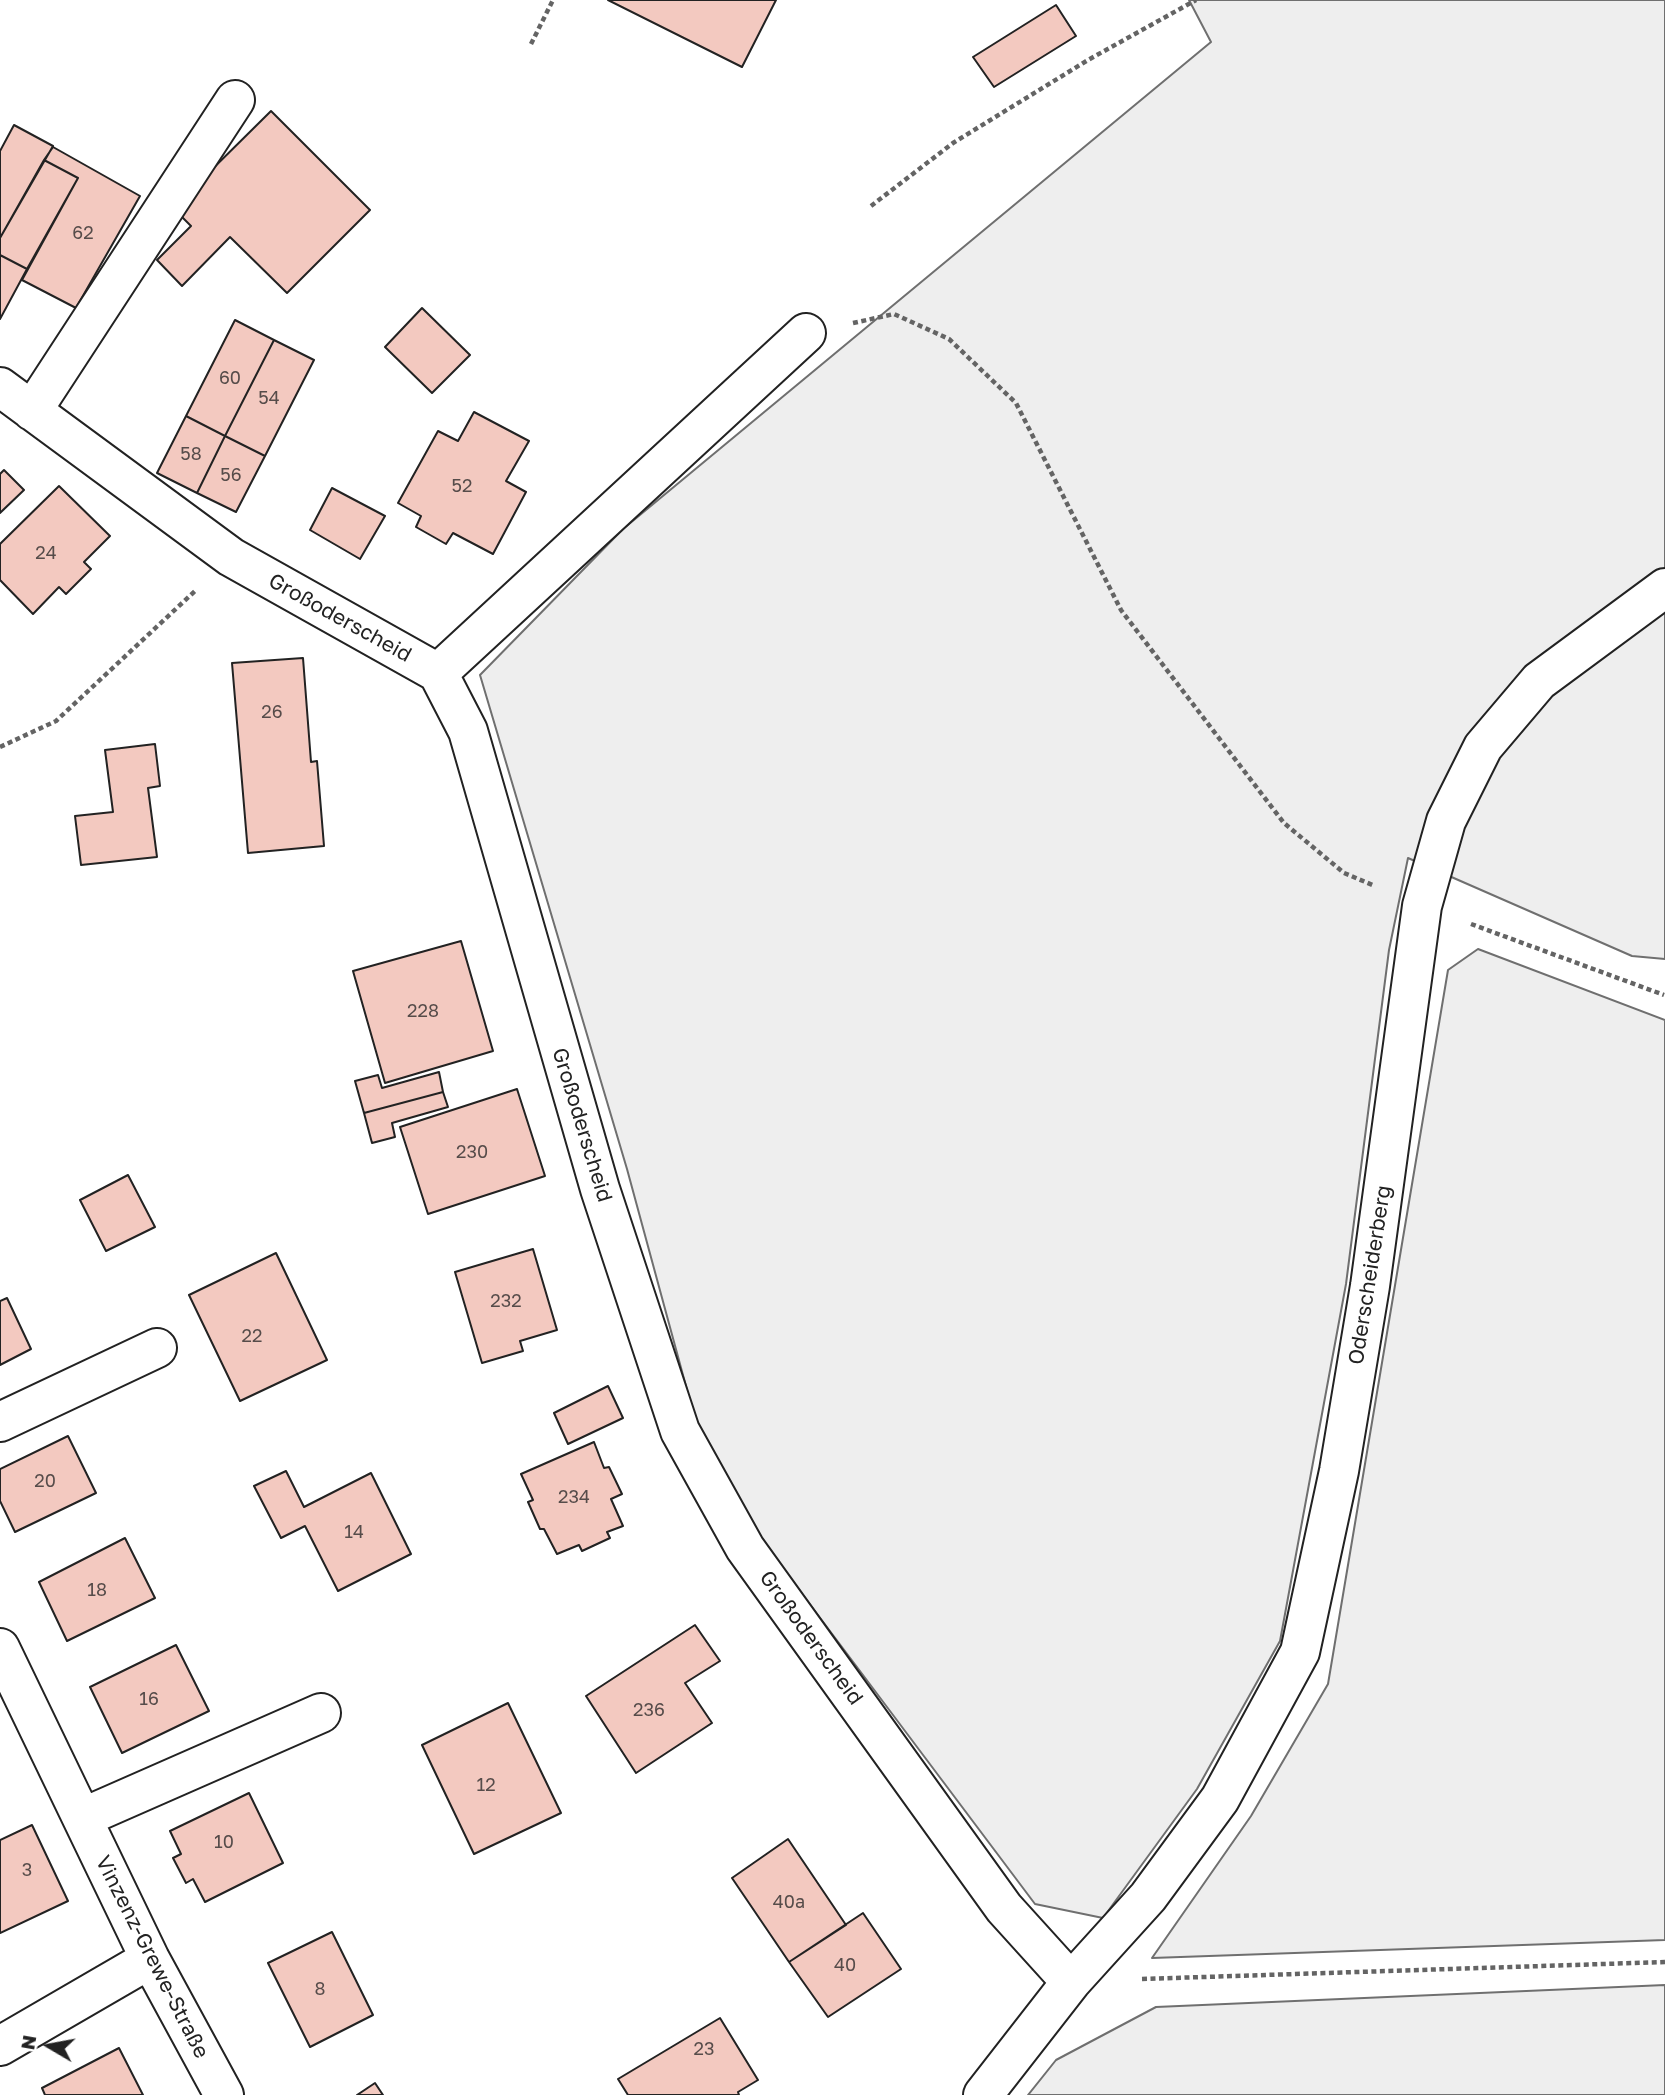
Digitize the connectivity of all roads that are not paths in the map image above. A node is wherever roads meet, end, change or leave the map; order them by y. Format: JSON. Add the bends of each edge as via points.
{"nodes":[{"id":1,"x":235,"y":100,"type":"dead end"},
{"id":2,"x":806,"y":333,"type":"road end"},
{"id":3,"x":0,"y":387,"type":"edge"},
{"id":4,"x":32,"y":411,"type":"junction"},
{"id":5,"x":1665,"y":588,"type":"edge"},
{"id":6,"x":438,"y":673,"type":"junction"},
{"id":7,"x":157,"y":1348,"type":"dead end"},
{"id":8,"x":0,"y":1422,"type":"edge"},
{"id":9,"x":0,"y":1648,"type":"edge"},
{"id":10,"x":321,"y":1713,"type":"dead end"},
{"id":11,"x":82,"y":1818,"type":"junction"},
{"id":12,"x":150,"y":1959,"type":"junction"},
{"id":13,"x":1071,"y":1982,"type":"junction"},
{"id":14,"x":0,"y":2046,"type":"edge"},
{"id":15,"x":224,"y":2095,"type":"edge"},
{"id":16,"x":983,"y":2095,"type":"edge"}],
"edges":[{"from":1,"to":4,"type":"street"},
{"from":2,"to":6,"type":"street"},
{"from":3,"to":4,"type":"street","name":"Großoderscheid"},
{"from":4,"to":6,"type":"street","name":"Großoderscheid","via":[[231,556]]},
{"from":5,"to":13,"type":"street","name":"Oderscheiderberg","via":[[1539,681],[1483,747],[1446,821],[1422,906],[1368,1300],[1339,1471],[1300,1652],[1220,1799],[1149,1898]]},
{"from":6,"to":13,"type":"street","name":"Großoderscheid","via":[[467,731],[600,1189],[680,1431],[746,1548],[1004,1908]]},
{"from":7,"to":8,"type":"street"},
{"from":9,"to":11,"type":"street","name":"Vinzenz-Grewe-Straße"},
{"from":10,"to":11,"type":"street"},
{"from":11,"to":12,"type":"street","name":"Vinzenz-Grewe-Straße"},
{"from":12,"to":14,"type":"street"},
{"from":12,"to":15,"type":"street","name":"Vinzenz-Grewe-Straße"},
{"from":13,"to":16,"type":"street","name":"Oderscheiderberg"}]}
